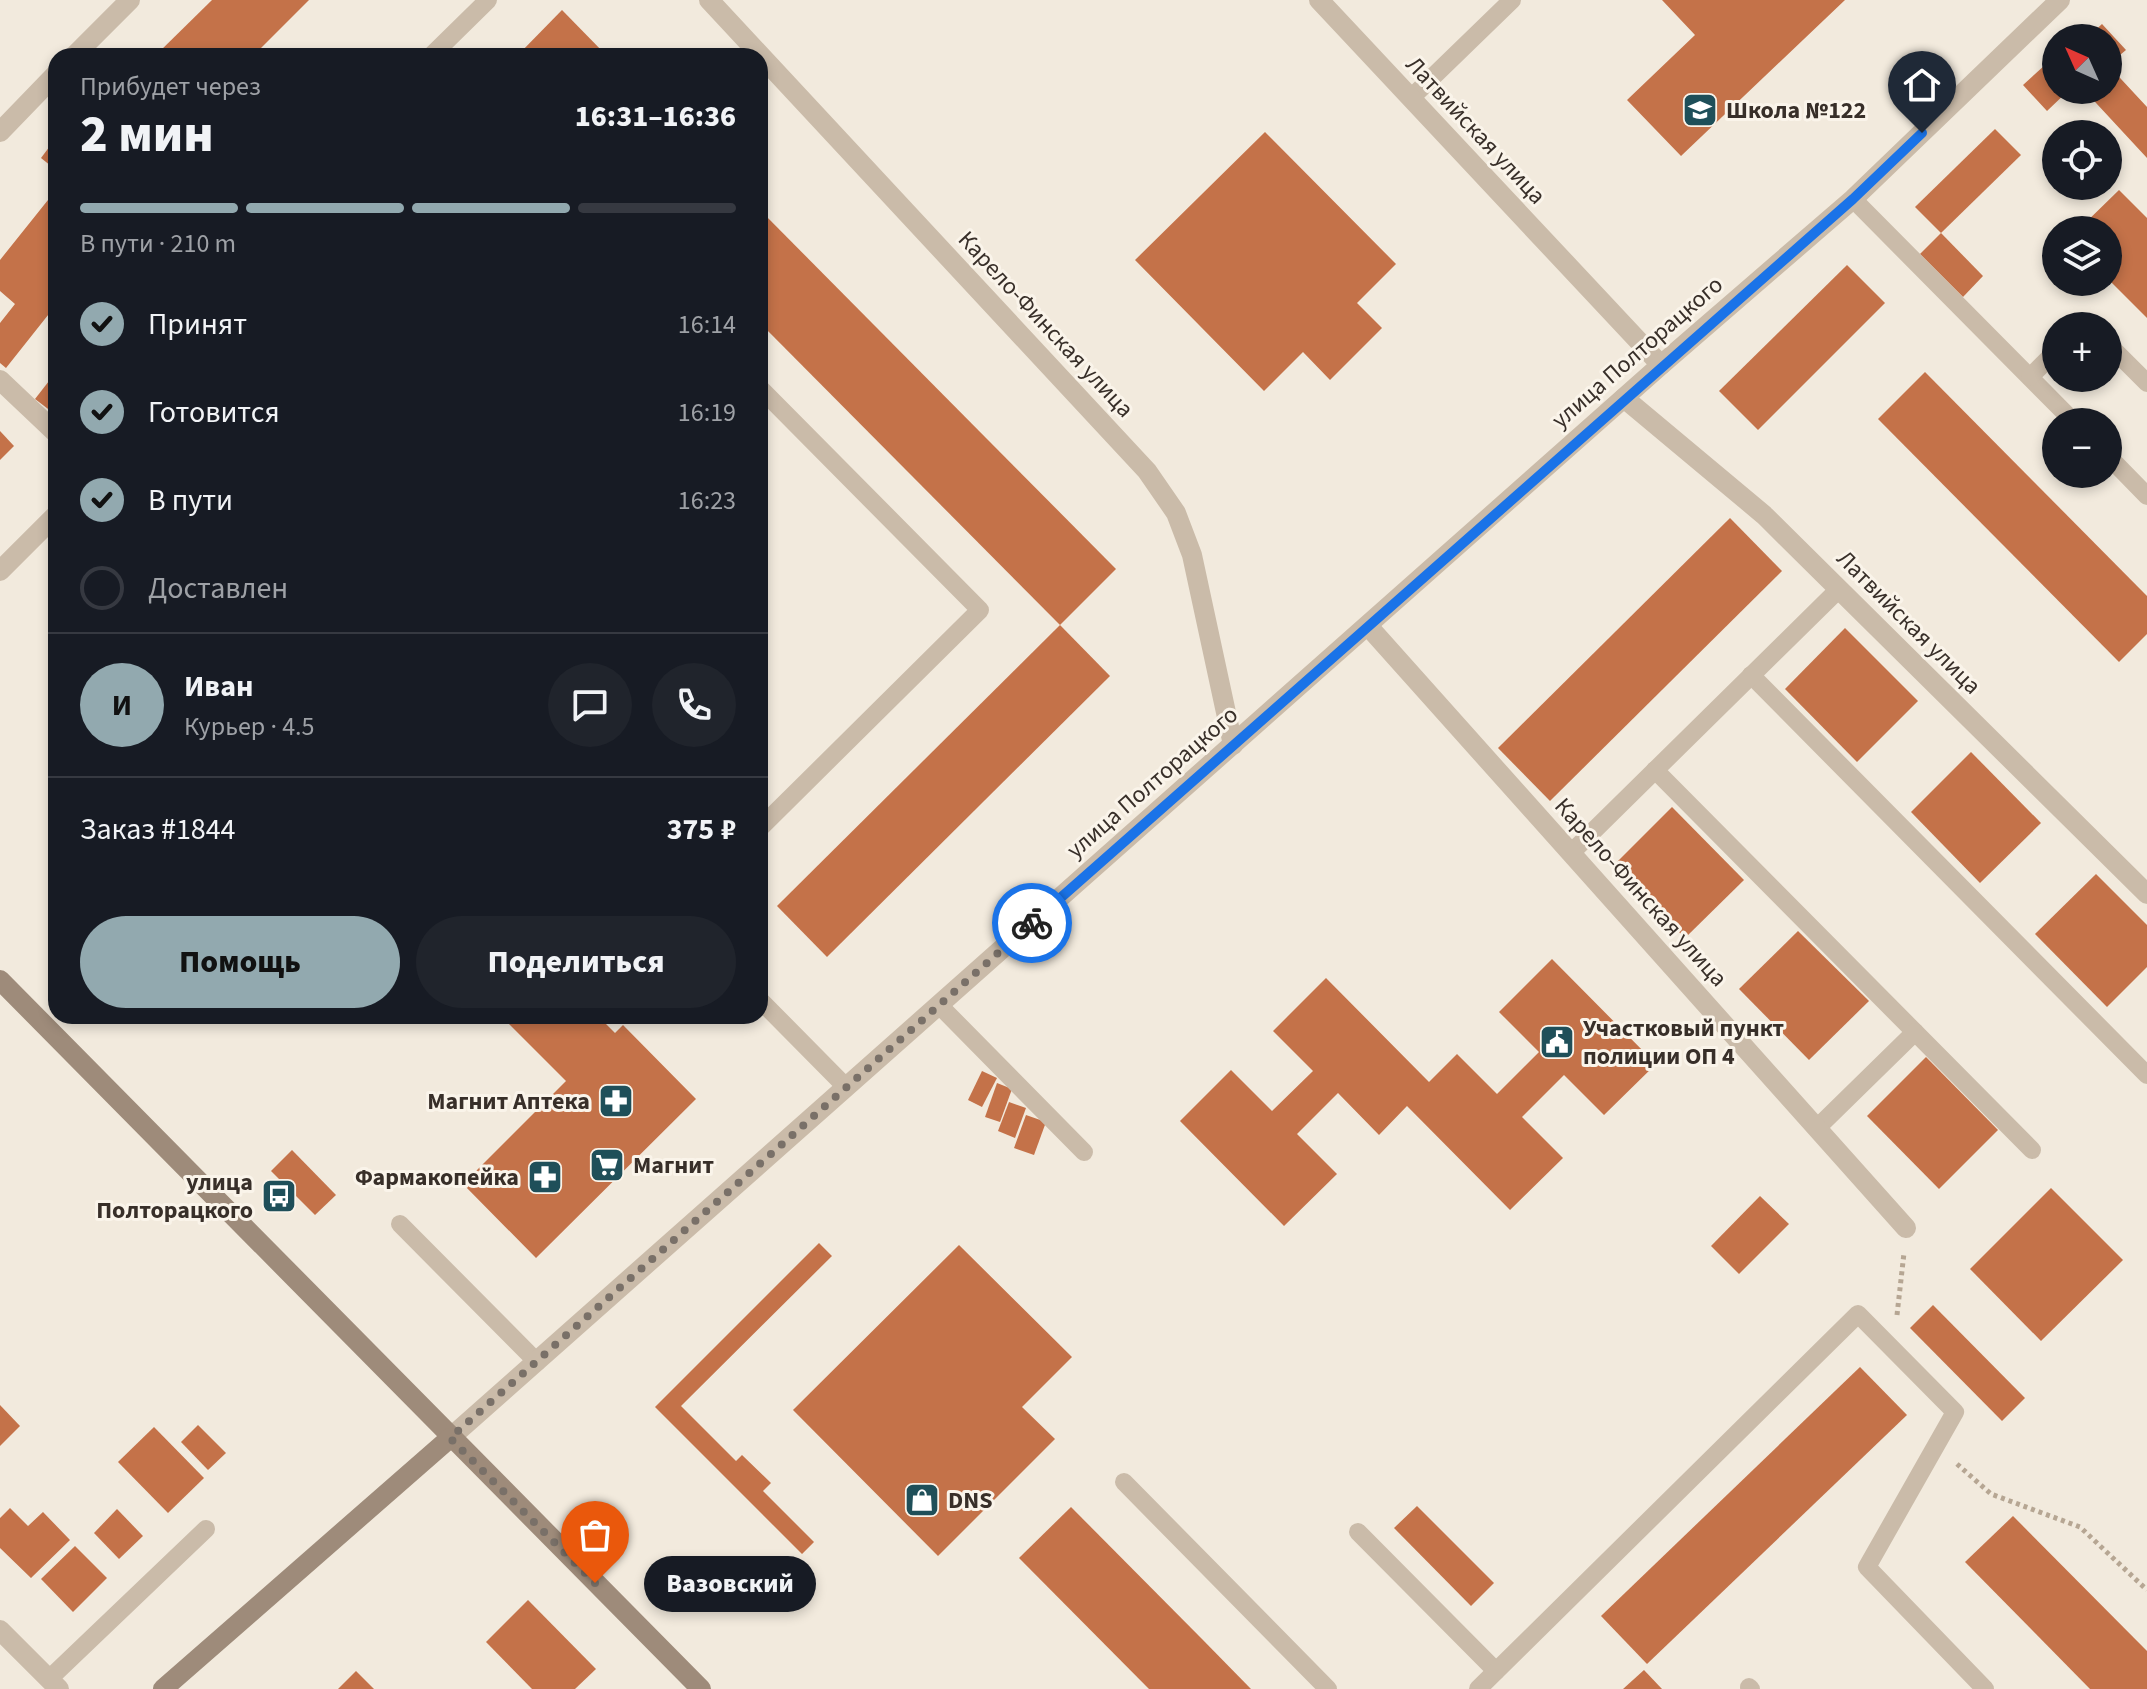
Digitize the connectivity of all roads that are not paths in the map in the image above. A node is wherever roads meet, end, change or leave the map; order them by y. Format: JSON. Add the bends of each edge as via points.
{"nodes":[{"id":1,"x":130,"y":0,"type":"edge"},
{"id":2,"x":488,"y":0,"type":"edge"},
{"id":3,"x":709,"y":0,"type":"edge"},
{"id":4,"x":1319,"y":0,"type":"edge"},
{"id":5,"x":1512,"y":0,"type":"edge"},
{"id":6,"x":2060,"y":0,"type":"edge"},
{"id":7,"x":82,"y":48,"type":"edge"},
{"id":8,"x":439,"y":48,"type":"edge"},
{"id":9,"x":754,"y":48,"type":"edge"},
{"id":10,"x":768,"y":63,"type":"edge"},
{"id":11,"x":48,"y":82,"type":"edge"},
{"id":12,"x":1411,"y":98,"type":"junction"},
{"id":13,"x":0,"y":132,"type":"edge"},
{"id":14,"x":1853,"y":199,"type":"junction"},
{"id":15,"x":2122,"y":358,"type":"edge"},
{"id":16,"x":1661,"y":365,"type":"junction"},
{"id":17,"x":2042,"y":365,"type":"edge"},
{"id":18,"x":2030,"y":377,"type":"junction"},
{"id":19,"x":0,"y":380,"type":"edge"},
{"id":20,"x":2147,"y":383,"type":"edge"},
{"id":21,"x":768,"y":396,"type":"edge"},
{"id":22,"x":1624,"y":398,"type":"junction"},
{"id":23,"x":2060,"y":408,"type":"edge"},
{"id":24,"x":48,"y":425,"type":"edge"},
{"id":25,"x":2122,"y":470,"type":"edge"},
{"id":26,"x":2147,"y":496,"type":"edge"},
{"id":27,"x":48,"y":523,"type":"edge"},
{"id":28,"x":0,"y":571,"type":"edge"},
{"id":29,"x":1839,"y":589,"type":"junction"},
{"id":30,"x":1368,"y":626,"type":"junction"},
{"id":31,"x":1751,"y":675,"type":"junction"},
{"id":32,"x":1233,"y":745,"type":"junction"},
{"id":33,"x":1655,"y":770,"type":"junction"},
{"id":34,"x":768,"y":820,"type":"edge"},
{"id":35,"x":1571,"y":853,"type":"junction"},
{"id":36,"x":2147,"y":894,"type":"edge"},
{"id":37,"x":0,"y":980,"type":"edge"},
{"id":38,"x":939,"y":1005,"type":"junction"},
{"id":39,"x":768,"y":1008,"type":"edge"},
{"id":40,"x":1915,"y":1032,"type":"junction"},
{"id":41,"x":2147,"y":1075,"type":"edge"},
{"id":42,"x":846,"y":1087,"type":"junction"},
{"id":43,"x":1817,"y":1128,"type":"junction"},
{"id":44,"x":2032,"y":1150,"type":"dead end"},
{"id":45,"x":1084,"y":1152,"type":"dead end"},
{"id":46,"x":400,"y":1224,"type":"dead end"},
{"id":47,"x":1906,"y":1228,"type":"road end"},
{"id":48,"x":537,"y":1362,"type":"junction"},
{"id":49,"x":450,"y":1438,"type":"junction"},
{"id":50,"x":1124,"y":1482,"type":"dead end"},
{"id":51,"x":206,"y":1529,"type":"dead end"},
{"id":52,"x":1358,"y":1532,"type":"dead end"},
{"id":53,"x":0,"y":1630,"type":"edge"},
{"id":54,"x":1496,"y":1671,"type":"junction"},
{"id":55,"x":54,"y":1684,"type":"edge"},
{"id":56,"x":163,"y":1689,"type":"edge"},
{"id":57,"x":701,"y":1689,"type":"edge"},
{"id":58,"x":1328,"y":1689,"type":"edge"},
{"id":59,"x":1478,"y":1689,"type":"edge"},
{"id":60,"x":1985,"y":1689,"type":"edge"}],
"edges":[{"from":1,"to":7,"type":"street"},
{"from":2,"to":8,"type":"lane"},
{"from":3,"to":9,"type":"street","name":"Карело-Финская улица"},
{"from":4,"to":12,"type":"street","name":"Латвийская улица"},
{"from":5,"to":12,"type":"lane"},
{"from":6,"to":14,"type":"street","name":"улица Полторацкого"},
{"from":10,"to":32,"type":"street","name":"Карело-Финская улица","via":[[1147,471],[1176,513],[1192,555]]},
{"from":11,"to":13,"type":"street"},
{"from":12,"to":16,"type":"street","name":"Латвийская улица"},
{"from":14,"to":16,"type":"street","name":"улица Полторацкого"},
{"from":14,"to":18,"type":"lane"},
{"from":15,"to":20,"type":"lane"},
{"from":16,"to":22,"type":"street","name":"улица Полторацкого"},
{"from":17,"to":18,"type":"lane"},
{"from":18,"to":23,"type":"lane"},
{"from":19,"to":24,"type":"street"},
{"from":21,"to":34,"type":"lane","via":[[980,610]]},
{"from":22,"to":29,"type":"street","name":"Латвийская улица","via":[[1764,515]]},
{"from":22,"to":30,"type":"street","name":"улица Полторацкого"},
{"from":25,"to":26,"type":"lane"},
{"from":27,"to":28,"type":"street"},
{"from":29,"to":31,"type":"lane"},
{"from":29,"to":36,"type":"street","name":"Латвийская улица"},
{"from":30,"to":32,"type":"street","name":"улица Полторацкого"},
{"from":30,"to":35,"type":"street","name":"Карело-Финская улица"},
{"from":31,"to":33,"type":"lane"},
{"from":31,"to":41,"type":"lane"},
{"from":32,"to":38,"type":"street","name":"улица Полторацкого"},
{"from":33,"to":35,"type":"lane"},
{"from":33,"to":40,"type":"lane"},
{"from":35,"to":43,"type":"street","name":"Карело-Финская улица"},
{"from":37,"to":49,"type":"main road"},
{"from":38,"to":42,"type":"street","name":"улица Полторацкого"},
{"from":38,"to":45,"type":"lane"},
{"from":39,"to":42,"type":"lane"},
{"from":40,"to":43,"type":"lane"},
{"from":40,"to":44,"type":"lane"},
{"from":42,"to":48,"type":"street","name":"улица Полторацкого"},
{"from":43,"to":47,"type":"street","name":"Карело-Финская улица"},
{"from":46,"to":48,"type":"lane"},
{"from":48,"to":49,"type":"street","name":"улица Полторацкого"},
{"from":49,"to":56,"type":"main road","name":"улица Полторацкого"},
{"from":49,"to":57,"type":"main road"},
{"from":50,"to":58,"type":"lane"},
{"from":51,"to":55,"type":"lane"},
{"from":52,"to":54,"type":"lane"},
{"from":53,"to":55,"type":"street"},
{"from":54,"to":59,"type":"lane"},
{"from":54,"to":60,"type":"lane","via":[[1858,1314],[1955,1412],[1867,1567]]}]}
